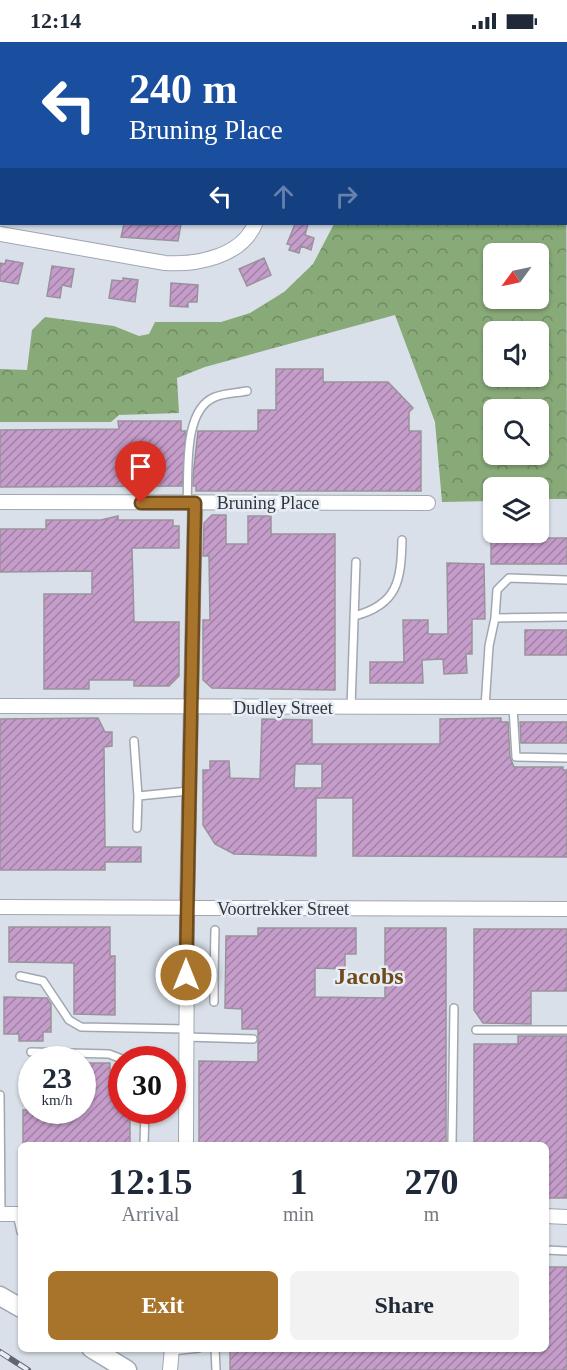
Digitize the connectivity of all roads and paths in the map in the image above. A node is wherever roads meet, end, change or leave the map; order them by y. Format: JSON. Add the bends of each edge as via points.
{"nodes":[{"id":1,"x":254,"y":225,"type":"edge"},
{"id":2,"x":0,"y":234,"type":"edge"},
{"id":3,"x":247,"y":391,"type":"dead end"},
{"id":4,"x":0,"y":502,"type":"edge"},
{"id":5,"x":191,"y":503,"type":"junction"},
{"id":6,"x":428,"y":503,"type":"dead end"},
{"id":7,"x":402,"y":540,"type":"dead end"},
{"id":8,"x":356,"y":562,"type":"dead end"},
{"id":9,"x":567,"y":580,"type":"edge"},
{"id":10,"x":354,"y":616,"type":"junction"},
{"id":11,"x":567,"y":617,"type":"edge"},
{"id":12,"x":495,"y":618,"type":"junction"},
{"id":13,"x":0,"y":706,"type":"edge"},
{"id":14,"x":351,"y":707,"type":"junction"},
{"id":15,"x":485,"y":707,"type":"junction"},
{"id":16,"x":513,"y":707,"type":"junction"},
{"id":17,"x":567,"y":707,"type":"edge"},
{"id":18,"x":190,"y":708,"type":"junction"},
{"id":19,"x":134,"y":741,"type":"dead end"},
{"id":20,"x":567,"y":758,"type":"edge"},
{"id":21,"x":189,"y":791,"type":"junction"},
{"id":22,"x":138,"y":796,"type":"junction"},
{"id":23,"x":137,"y":828,"type":"dead end"},
{"id":24,"x":0,"y":907,"type":"edge"},
{"id":25,"x":187,"y":909,"type":"junction"},
{"id":26,"x":567,"y":909,"type":"edge"},
{"id":27,"x":215,"y":930,"type":"dead end"},
{"id":28,"x":214,"y":973,"type":"junction"},
{"id":29,"x":186,"y":975,"type":"junction"},
{"id":30,"x":20,"y":976,"type":"dead end"},
{"id":31,"x":214,"y":1002,"type":"dead end"},
{"id":32,"x":454,"y":1008,"type":"dead end"},
{"id":33,"x":476,"y":1030,"type":"dead end"},
{"id":34,"x":567,"y":1030,"type":"edge"},
{"id":35,"x":186,"y":1033,"type":"junction"},
{"id":36,"x":253,"y":1039,"type":"dead end"},
{"id":37,"x":0,"y":1095,"type":"edge"},
{"id":38,"x":145,"y":1124,"type":"edge"},
{"id":39,"x":0,"y":1128,"type":"edge"},
{"id":40,"x":144,"y":1142,"type":"edge"},
{"id":41,"x":186,"y":1142,"type":"edge"},
{"id":42,"x":452,"y":1142,"type":"edge"},
{"id":43,"x":0,"y":1214,"type":"edge"},
{"id":44,"x":18,"y":1214,"type":"edge"},
{"id":45,"x":549,"y":1216,"type":"edge"},
{"id":46,"x":567,"y":1217,"type":"edge"},
{"id":47,"x":549,"y":1250,"type":"edge"},
{"id":48,"x":567,"y":1251,"type":"edge"},
{"id":49,"x":0,"y":1296,"type":"edge"},
{"id":50,"x":18,"y":1306,"type":"edge"},
{"id":51,"x":98,"y":1352,"type":"edge"},
{"id":52,"x":172,"y":1352,"type":"edge"},
{"id":53,"x":215,"y":1352,"type":"edge"},
{"id":54,"x":127,"y":1370,"type":"edge"},
{"id":55,"x":170,"y":1370,"type":"edge"},
{"id":56,"x":216,"y":1370,"type":"edge"}],
"edges":[{"from":1,"to":2,"type":"street","via":[[248,236],[232,248],[212,259],[184,264]]},
{"from":3,"to":5,"type":"lane","via":[[214,397],[201,407],[191,425]]},
{"from":4,"to":5,"type":"street","name":"Bruning Place"},
{"from":5,"to":6,"type":"street","name":"Bruning Place"},
{"from":5,"to":18,"type":"street"},
{"from":7,"to":10,"type":"lane","via":[[401,576],[392,594],[368,612]]},
{"from":8,"to":10,"type":"lane"},
{"from":9,"to":12,"type":"lane","via":[[509,578],[497,590]]},
{"from":10,"to":14,"type":"lane"},
{"from":11,"to":12,"type":"lane"},
{"from":12,"to":15,"type":"lane"},
{"from":13,"to":18,"type":"street","name":"Dudley Street"},
{"from":14,"to":15,"type":"street","name":"Dudley Street"},
{"from":14,"to":18,"type":"street","name":"Dudley Street"},
{"from":15,"to":16,"type":"street","name":"Dudley Street"},
{"from":16,"to":17,"type":"street","name":"Dudley Street"},
{"from":16,"to":20,"type":"lane","via":[[516,757]]},
{"from":18,"to":21,"type":"street"},
{"from":19,"to":22,"type":"lane"},
{"from":21,"to":22,"type":"lane"},
{"from":21,"to":25,"type":"street"},
{"from":22,"to":23,"type":"lane"},
{"from":24,"to":25,"type":"street","name":"Voortrekker Street"},
{"from":25,"to":26,"type":"street","name":"Voortrekker Street"},
{"from":25,"to":29,"type":"street"},
{"from":27,"to":28,"type":"lane"},
{"from":28,"to":29,"type":"lane"},
{"from":28,"to":31,"type":"lane"},
{"from":29,"to":35,"type":"street"},
{"from":30,"to":35,"type":"lane","via":[[43,981],[69,1020],[81,1028]]},
{"from":32,"to":42,"type":"lane"},
{"from":33,"to":34,"type":"lane"},
{"from":35,"to":36,"type":"lane"},
{"from":35,"to":41,"type":"street"},
{"from":37,"to":39,"type":"lane"},
{"from":38,"to":40,"type":"lane"},
{"from":39,"to":43,"type":"lane"},
{"from":43,"to":44,"type":"street"},
{"from":45,"to":46,"type":"street"},
{"from":47,"to":48,"type":"lane"},
{"from":49,"to":50,"type":"main road"},
{"from":51,"to":54,"type":"main road"},
{"from":52,"to":55,"type":"street"},
{"from":53,"to":56,"type":"lane"}]}
